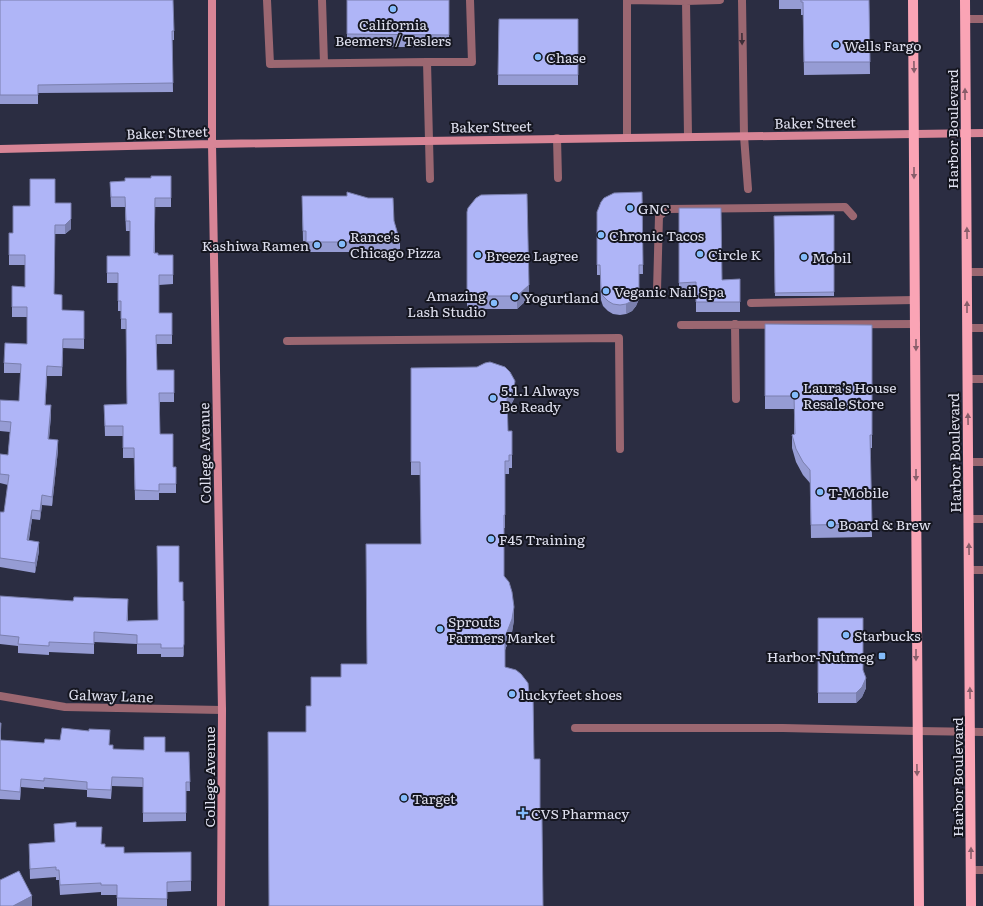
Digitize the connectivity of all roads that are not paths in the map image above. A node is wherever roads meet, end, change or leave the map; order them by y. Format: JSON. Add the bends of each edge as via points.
{"nodes":[{"id":1,"x":212,"y":0,"type":"edge"},
{"id":2,"x":267,"y":0,"type":"edge"},
{"id":3,"x":322,"y":0,"type":"edge"},
{"id":4,"x":470,"y":0,"type":"edge"},
{"id":5,"x":627,"y":0,"type":"edge"},
{"id":6,"x":720,"y":0,"type":"edge"},
{"id":7,"x":742,"y":0,"type":"edge"},
{"id":8,"x":913,"y":0,"type":"edge"},
{"id":9,"x":965,"y":0,"type":"edge"},
{"id":10,"x":686,"y":1,"type":"edge"},
{"id":11,"x":965,"y":19,"type":"junction"},
{"id":12,"x":983,"y":19,"type":"edge"},
{"id":13,"x":427,"y":62,"type":"junction"},
{"id":14,"x":324,"y":63,"type":"junction"},
{"id":15,"x":965,"y":133,"type":"junction"},
{"id":16,"x":983,"y":133,"type":"edge"},
{"id":17,"x":914,"y":134,"type":"junction"},
{"id":18,"x":688,"y":136,"type":"junction"},
{"id":19,"x":744,"y":136,"type":"junction"},
{"id":20,"x":627,"y":137,"type":"junction"},
{"id":21,"x":557,"y":138,"type":"junction"},
{"id":22,"x":430,"y":140,"type":"junction"},
{"id":23,"x":212,"y":144,"type":"junction"},
{"id":24,"x":0,"y":149,"type":"edge"},
{"id":25,"x":558,"y":178,"type":"dead end"},
{"id":26,"x":430,"y":179,"type":"dead end"},
{"id":27,"x":748,"y":189,"type":"dead end"},
{"id":28,"x":853,"y":216,"type":"dead end"},
{"id":29,"x":967,"y":272,"type":"junction"},
{"id":30,"x":983,"y":272,"type":"edge"},
{"id":31,"x":657,"y":291,"type":"dead end"},
{"id":32,"x":915,"y":300,"type":"junction"},
{"id":33,"x":751,"y":303,"type":"dead end"},
{"id":34,"x":735,"y":324,"type":"junction"},
{"id":35,"x":916,"y":324,"type":"junction"},
{"id":36,"x":681,"y":325,"type":"dead end"},
{"id":37,"x":967,"y":328,"type":"junction"},
{"id":38,"x":983,"y":328,"type":"edge"},
{"id":39,"x":287,"y":342,"type":"dead end"},
{"id":40,"x":967,"y":379,"type":"junction"},
{"id":41,"x":983,"y":379,"type":"edge"},
{"id":42,"x":736,"y":399,"type":"dead end"},
{"id":43,"x":620,"y":449,"type":"dead end"},
{"id":44,"x":968,"y":462,"type":"junction"},
{"id":45,"x":983,"y":462,"type":"edge"},
{"id":46,"x":983,"y":518,"type":"edge"},
{"id":47,"x":969,"y":519,"type":"junction"},
{"id":48,"x":969,"y":570,"type":"junction"},
{"id":49,"x":983,"y":570,"type":"edge"},
{"id":50,"x":0,"y":696,"type":"edge"},
{"id":51,"x":222,"y":710,"type":"junction"},
{"id":52,"x":575,"y":728,"type":"dead end"},
{"id":53,"x":917,"y":731,"type":"junction"},
{"id":54,"x":971,"y":732,"type":"junction"},
{"id":55,"x":983,"y":732,"type":"edge"},
{"id":56,"x":971,"y":870,"type":"junction"},
{"id":57,"x":983,"y":870,"type":"edge"},
{"id":58,"x":221,"y":906,"type":"edge"},
{"id":59,"x":919,"y":906,"type":"edge"},
{"id":60,"x":972,"y":906,"type":"edge"}],
"edges":[{"from":1,"to":23,"type":"main road","name":"College Avenue"},
{"from":2,"to":14,"type":"street","via":[[270,64]]},
{"from":3,"to":14,"type":"street"},
{"from":4,"to":13,"type":"street","via":[[472,62]]},
{"from":5,"to":10,"type":"street"},
{"from":5,"to":20,"type":"street"},
{"from":6,"to":10,"type":"street"},
{"from":7,"to":19,"type":"street","one_way":true},
{"from":8,"to":17,"type":"main road","one_way":true},
{"from":9,"to":11,"type":"main road","name":"Harbor Boulevard"},
{"from":10,"to":18,"type":"street"},
{"from":11,"to":12,"type":"street"},
{"from":15,"to":11,"type":"main road","name":"Harbor Boulevard","one_way":true},
{"from":13,"to":14,"type":"street"},
{"from":13,"to":22,"type":"street"},
{"from":15,"to":16,"type":"main road","name":"Baker Street"},
{"from":15,"to":17,"type":"main road","name":"Baker Street"},
{"from":29,"to":15,"type":"main road","name":"Harbor Boulevard","one_way":true},
{"from":17,"to":19,"type":"main road","name":"Baker Street"},
{"from":17,"to":32,"type":"main road","one_way":true},
{"from":18,"to":19,"type":"main road","name":"Baker Street"},
{"from":18,"to":20,"type":"main road","name":"Baker Street"},
{"from":19,"to":27,"type":"street"},
{"from":20,"to":21,"type":"main road","name":"Baker Street"},
{"from":21,"to":22,"type":"main road","name":"Baker Street"},
{"from":21,"to":25,"type":"street"},
{"from":22,"to":23,"type":"main road","name":"Baker Street"},
{"from":22,"to":26,"type":"street"},
{"from":23,"to":24,"type":"main road","name":"Baker Street"},
{"from":23,"to":51,"type":"main road","name":"College Avenue"},
{"from":28,"to":31,"type":"street","via":[[845,207],[668,209],[659,216]]},
{"from":29,"to":30,"type":"street"},
{"from":37,"to":29,"type":"main road","name":"Harbor Boulevard","one_way":true},
{"from":32,"to":33,"type":"street"},
{"from":32,"to":35,"type":"main road"},
{"from":34,"to":35,"type":"street"},
{"from":34,"to":36,"type":"street"},
{"from":34,"to":42,"type":"street"},
{"from":35,"to":53,"type":"main road","one_way":true},
{"from":37,"to":38,"type":"street"},
{"from":37,"to":40,"type":"main road","name":"Harbor Boulevard"},
{"from":39,"to":43,"type":"street","via":[[619,338]]},
{"from":40,"to":41,"type":"street"},
{"from":44,"to":40,"type":"main road","name":"Harbor Boulevard","one_way":true},
{"from":44,"to":45,"type":"street"},
{"from":44,"to":47,"type":"main road","name":"Harbor Boulevard"},
{"from":46,"to":47,"type":"street"},
{"from":48,"to":47,"type":"main road","name":"Harbor Boulevard","one_way":true},
{"from":48,"to":49,"type":"street"},
{"from":54,"to":48,"type":"main road","name":"Harbor Boulevard","one_way":true},
{"from":50,"to":51,"type":"street","name":"Galway Lane","via":[[65,707]]},
{"from":51,"to":58,"type":"main road","name":"College Avenue"},
{"from":52,"to":53,"type":"street"},
{"from":53,"to":54,"type":"street"},
{"from":53,"to":59,"type":"main road","one_way":true},
{"from":54,"to":55,"type":"street"},
{"from":56,"to":54,"type":"main road","name":"Harbor Boulevard","one_way":true},
{"from":56,"to":57,"type":"street"},
{"from":56,"to":60,"type":"main road","name":"Harbor Boulevard"}]}
